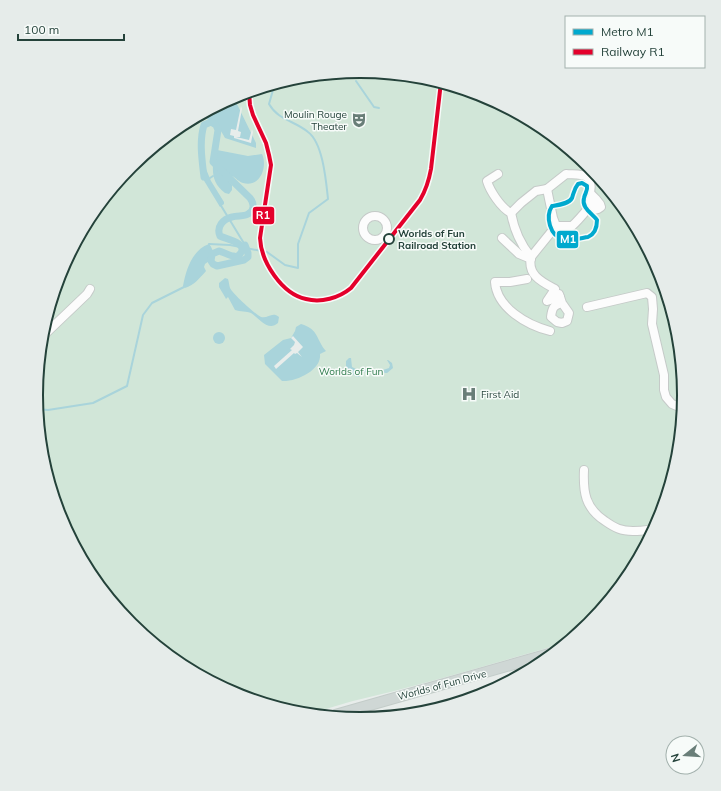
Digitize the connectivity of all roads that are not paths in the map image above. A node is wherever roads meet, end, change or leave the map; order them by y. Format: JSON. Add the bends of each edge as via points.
{"nodes":[{"id":1,"x":498,"y":174,"type":"dead end"},
{"id":2,"x":547,"y":189,"type":"junction"},
{"id":3,"x":590,"y":193,"type":"junction"},
{"id":4,"x":588,"y":208,"type":"junction"},
{"id":5,"x":511,"y":213,"type":"junction"},
{"id":6,"x":556,"y":226,"type":"junction"},
{"id":7,"x":502,"y":238,"type":"dead end"},
{"id":8,"x":531,"y":258,"type":"junction"},
{"id":9,"x":532,"y":270,"type":"junction"},
{"id":10,"x":537,"y":278,"type":"junction"},
{"id":11,"x":527,"y":279,"type":"junction"},
{"id":12,"x":90,"y":289,"type":"dead end"},
{"id":13,"x":558,"y":295,"type":"dead end"},
{"id":14,"x":587,"y":307,"type":"dead end"},
{"id":15,"x":50,"y":329,"type":"edge"},
{"id":16,"x":550,"y":331,"type":"dead end"},
{"id":17,"x":677,"y":406,"type":"edge"},
{"id":18,"x":584,"y":470,"type":"dead end"},
{"id":19,"x":648,"y":530,"type":"edge"},
{"id":20,"x":541,"y":656,"type":"edge"},
{"id":21,"x":345,"y":712,"type":"edge"}],
"edges":[{"from":1,"to":5,"type":"street","via":[[487,181],[488,184]]},
{"from":2,"to":3,"type":"street","via":[[566,174],[584,175],[590,182]]},
{"from":2,"to":5,"type":"street","via":[[536,191]]},
{"from":2,"to":6,"type":"street"},
{"from":3,"to":4,"type":"street","via":[[586,201]]},
{"from":3,"to":4,"type":"street","via":[[596,199]]},
{"from":4,"to":6,"type":"street","via":[[572,226]]},
{"from":5,"to":8,"type":"street","via":[[516,230]]},
{"from":6,"to":8,"type":"street"},
{"from":7,"to":8,"type":"street","via":[[519,254]]},
{"from":8,"to":9,"type":"street"},
{"from":9,"to":10,"type":"street"},
{"from":9,"to":11,"type":"street"},
{"from":10,"to":11,"type":"street","via":[[530,281]]},
{"from":10,"to":13,"type":"street"},
{"from":11,"to":16,"type":"street","via":[[495,282],[495,287],[512,313],[541,329]]},
{"from":12,"to":15,"type":"street","via":[[88,294]]},
{"from":14,"to":17,"type":"street","via":[[647,293],[652,297],[652,324],[664,375],[664,390],[666,397]]},
{"from":18,"to":19,"type":"street","via":[[585,494],[597,516],[622,531]]},
{"from":20,"to":21,"type":"main road","name":"Worlds of Fun Drive"}]}
